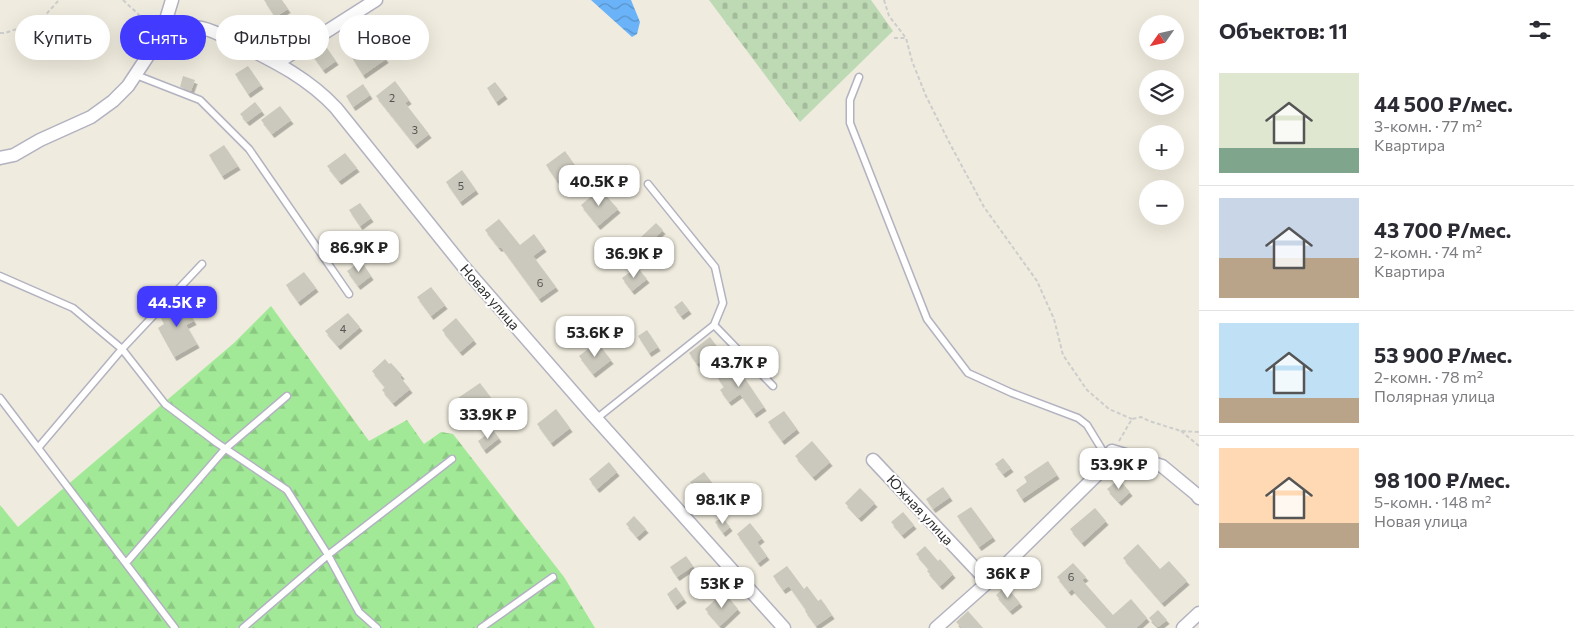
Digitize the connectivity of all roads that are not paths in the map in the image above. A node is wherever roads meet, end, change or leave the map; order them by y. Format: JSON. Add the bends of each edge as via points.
{"nodes":[{"id":1,"x":172,"y":0,"type":"edge"},
{"id":2,"x":376,"y":0,"type":"edge"},
{"id":3,"x":167,"y":15,"type":"edge"},
{"id":4,"x":206,"y":30,"type":"edge"},
{"id":5,"x":145,"y":60,"type":"edge"},
{"id":6,"x":277,"y":63,"type":"junction"},
{"id":7,"x":136,"y":74,"type":"junction"},
{"id":8,"x":858,"y":77,"type":"dead end"},
{"id":9,"x":0,"y":158,"type":"edge"},
{"id":10,"x":648,"y":184,"type":"dead end"},
{"id":11,"x":202,"y":264,"type":"dead end"},
{"id":12,"x":0,"y":276,"type":"edge"},
{"id":13,"x":349,"y":294,"type":"dead end"},
{"id":14,"x":714,"y":325,"type":"junction"},
{"id":15,"x":122,"y":348,"type":"junction"},
{"id":16,"x":773,"y":386,"type":"dead end"},
{"id":17,"x":287,"y":396,"type":"dead end"},
{"id":18,"x":0,"y":398,"type":"edge"},
{"id":19,"x":596,"y":419,"type":"junction"},
{"id":20,"x":38,"y":448,"type":"junction"},
{"id":21,"x":225,"y":449,"type":"junction"},
{"id":22,"x":1111,"y":456,"type":"junction"},
{"id":23,"x":452,"y":459,"type":"dead end"},
{"id":24,"x":872,"y":460,"type":"dead end"},
{"id":25,"x":1199,"y":498,"type":"edge"},
{"id":26,"x":328,"y":555,"type":"junction"},
{"id":27,"x":126,"y":563,"type":"junction"},
{"id":28,"x":553,"y":576,"type":"dead end"},
{"id":29,"x":988,"y":582,"type":"junction"},
{"id":30,"x":1199,"y":613,"type":"edge"},
{"id":31,"x":175,"y":628,"type":"edge"},
{"id":32,"x":244,"y":628,"type":"edge"},
{"id":33,"x":377,"y":628,"type":"edge"},
{"id":34,"x":481,"y":628,"type":"edge"},
{"id":35,"x":784,"y":628,"type":"edge"},
{"id":36,"x":936,"y":628,"type":"edge"},
{"id":37,"x":1183,"y":628,"type":"edge"}],
"edges":[{"from":1,"to":3,"type":"street"},
{"from":2,"to":6,"type":"street"},
{"from":4,"to":6,"type":"street","name":"Новая улица"},
{"from":5,"to":7,"type":"street"},
{"from":6,"to":19,"type":"street","name":"Новая улица","via":[[322,93],[336,108],[463,266]]},
{"from":7,"to":9,"type":"street","via":[[113,101],[90,117],[14,155]]},
{"from":7,"to":13,"type":"lane","via":[[200,100],[249,149]]},
{"from":8,"to":22,"type":"lane","via":[[850,100],[850,123],[927,318],[968,373],[1078,418]]},
{"from":10,"to":14,"type":"lane","via":[[715,267],[722,303]]},
{"from":11,"to":15,"type":"lane"},
{"from":12,"to":15,"type":"lane","via":[[73,308]]},
{"from":14,"to":16,"type":"lane"},
{"from":14,"to":19,"type":"lane"},
{"from":15,"to":20,"type":"lane"},
{"from":15,"to":21,"type":"lane","via":[[165,404]]},
{"from":17,"to":21,"type":"lane"},
{"from":18,"to":20,"type":"lane"},
{"from":19,"to":35,"type":"street","name":"Новая улица"},
{"from":20,"to":27,"type":"lane"},
{"from":21,"to":26,"type":"lane","via":[[286,490]]},
{"from":21,"to":27,"type":"lane"},
{"from":22,"to":25,"type":"street","via":[[1162,466]]},
{"from":22,"to":29,"type":"street"},
{"from":23,"to":26,"type":"lane"},
{"from":24,"to":29,"type":"street","name":"Южная улица"},
{"from":26,"to":32,"type":"lane"},
{"from":26,"to":33,"type":"lane","via":[[359,612]]},
{"from":27,"to":31,"type":"lane"},
{"from":28,"to":34,"type":"lane"},
{"from":29,"to":36,"type":"street"},
{"from":30,"to":37,"type":"street"}]}
